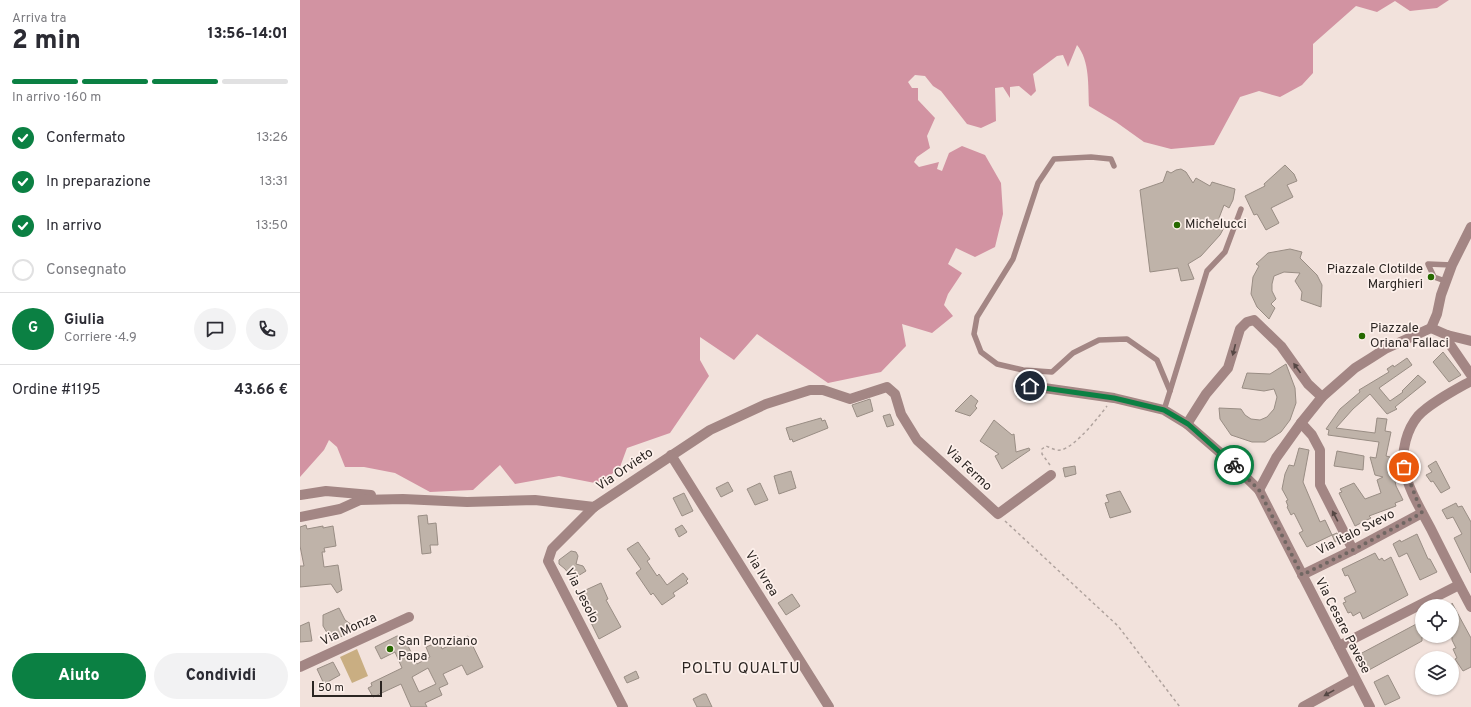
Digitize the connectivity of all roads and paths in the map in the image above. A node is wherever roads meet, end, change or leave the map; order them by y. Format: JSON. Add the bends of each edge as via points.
{"nodes":[{"id":1,"x":1114,"y":166,"type":"dead end"},
{"id":2,"x":1241,"y":209,"type":"dead end"},
{"id":3,"x":1471,"y":227,"type":"edge"},
{"id":4,"x":1452,"y":265,"type":"junction"},
{"id":5,"x":1445,"y":281,"type":"junction"},
{"id":6,"x":1431,"y":328,"type":"junction"},
{"id":7,"x":1447,"y":335,"type":"junction"},
{"id":8,"x":1471,"y":341,"type":"edge"},
{"id":9,"x":1471,"y":375,"type":"edge"},
{"id":10,"x":1471,"y":381,"type":"edge"},
{"id":11,"x":1030,"y":386,"type":"dead end"},
{"id":12,"x":887,"y":387,"type":"joint"},
{"id":13,"x":1170,"y":391,"type":"junction"},
{"id":14,"x":1322,"y":397,"type":"junction"},
{"id":15,"x":1114,"y":398,"type":"junction"},
{"id":16,"x":1164,"y":410,"type":"junction"},
{"id":17,"x":1301,"y":423,"type":"junction"},
{"id":18,"x":1188,"y":424,"type":"junction"},
{"id":19,"x":671,"y":455,"type":"junction"},
{"id":20,"x":1051,"y":475,"type":"joint"},
{"id":21,"x":1259,"y":490,"type":"junction"},
{"id":22,"x":300,"y":496,"type":"edge"},
{"id":23,"x":403,"y":499,"type":"junction"},
{"id":24,"x":594,"y":507,"type":"junction"},
{"id":25,"x":1422,"y":513,"type":"junction"},
{"id":26,"x":998,"y":514,"type":"junction"},
{"id":27,"x":300,"y":516,"type":"edge"},
{"id":28,"x":1353,"y":550,"type":"junction"},
{"id":29,"x":1302,"y":575,"type":"junction"},
{"id":30,"x":1459,"y":584,"type":"junction"},
{"id":31,"x":1471,"y":607,"type":"edge"},
{"id":32,"x":409,"y":617,"type":"dead end"},
{"id":33,"x":1339,"y":646,"type":"junction"},
{"id":34,"x":300,"y":667,"type":"edge"},
{"id":35,"x":1354,"y":679,"type":"junction"},
{"id":36,"x":623,"y":707,"type":"edge"},
{"id":37,"x":829,"y":707,"type":"edge"},
{"id":38,"x":1180,"y":707,"type":"edge"},
{"id":39,"x":1303,"y":707,"type":"edge"},
{"id":40,"x":1370,"y":707,"type":"edge"}],
"edges":[{"from":1,"to":13,"type":"lane","via":[[1111,159],[1054,159],[1038,183],[1013,259],[977,317],[974,334],[981,352],[997,364],[1023,370],[1052,372],[1073,353],[1099,340],[1127,339],[1157,360]]},
{"from":2,"to":13,"type":"lane","via":[[1225,252],[1206,271]]},
{"from":3,"to":4,"type":"street"},
{"from":4,"to":5,"type":"street"},
{"from":4,"to":5,"type":"lane","via":[[1428,264],[1434,278]]},
{"from":5,"to":6,"type":"street","via":[[1438,314]]},
{"from":6,"to":7,"type":"street"},
{"from":6,"to":14,"type":"street","via":[[1355,368]]},
{"from":7,"to":8,"type":"street"},
{"from":7,"to":9,"type":"street","via":[[1447,340]]},
{"from":10,"to":25,"type":"street","via":[[1418,416],[1409,433],[1404,450],[1404,467]]},
{"from":11,"to":15,"type":"street","name":"Via Cesare Pavese"},
{"from":12,"to":19,"type":"street","name":"Via Orvieto","via":[[850,398],[823,390],[810,390],[766,404],[710,430]]},
{"from":12,"to":26,"type":"street","name":"Via Fermo","via":[[895,394],[901,414],[917,440]]},
{"from":13,"to":16,"type":"lane"},
{"from":14,"to":17,"type":"street"},
{"from":14,"to":18,"type":"street","one_way":true,"via":[[1308,384],[1281,346],[1254,320],[1247,322],[1240,329],[1228,368],[1206,394]]},
{"from":15,"to":16,"type":"street","name":"Via Cesare Pavese"},
{"from":15,"to":20,"type":"path","via":[[1091,426],[1066,448],[1054,450],[1046,446],[1042,449],[1042,454],[1051,465]]},
{"from":16,"to":18,"type":"street","name":"Via Cesare Pavese"},
{"from":17,"to":21,"type":"street","via":[[1276,458]]},
{"from":28,"to":17,"type":"street","one_way":true,"via":[[1320,485],[1320,450],[1312,435]]},
{"from":18,"to":21,"type":"street","name":"Via Cesare Pavese"},
{"from":19,"to":24,"type":"street","name":"Via Orvieto"},
{"from":19,"to":37,"type":"street","name":"Via Ivrea"},
{"from":20,"to":26,"type":"street"},
{"from":21,"to":29,"type":"street","name":"Via Cesare Pavese"},
{"from":22,"to":23,"type":"street","via":[[326,491]]},
{"from":23,"to":24,"type":"street","name":"Via Orvieto","via":[[467,502],[535,500]]},
{"from":23,"to":27,"type":"street","name":"Via Orvieto","via":[[360,500],[340,509]]},
{"from":24,"to":36,"type":"street","name":"Via Jesolo","via":[[552,549],[548,561]]},
{"from":25,"to":28,"type":"street","name":"Via Italo Svevo"},
{"from":25,"to":30,"type":"street"},
{"from":26,"to":38,"type":"path","via":[[1118,626]]},
{"from":28,"to":29,"type":"street","name":"Via Italo Svevo"},
{"from":29,"to":33,"type":"street","name":"Via Cesare Pavese"},
{"from":30,"to":31,"type":"street"},
{"from":30,"to":33,"type":"street"},
{"from":32,"to":34,"type":"street","name":"Via Monza"},
{"from":33,"to":35,"type":"street","name":"Via Cesare Pavese"},
{"from":35,"to":39,"type":"street","one_way":true},
{"from":35,"to":40,"type":"street","name":"Via Cesare Pavese"}]}
